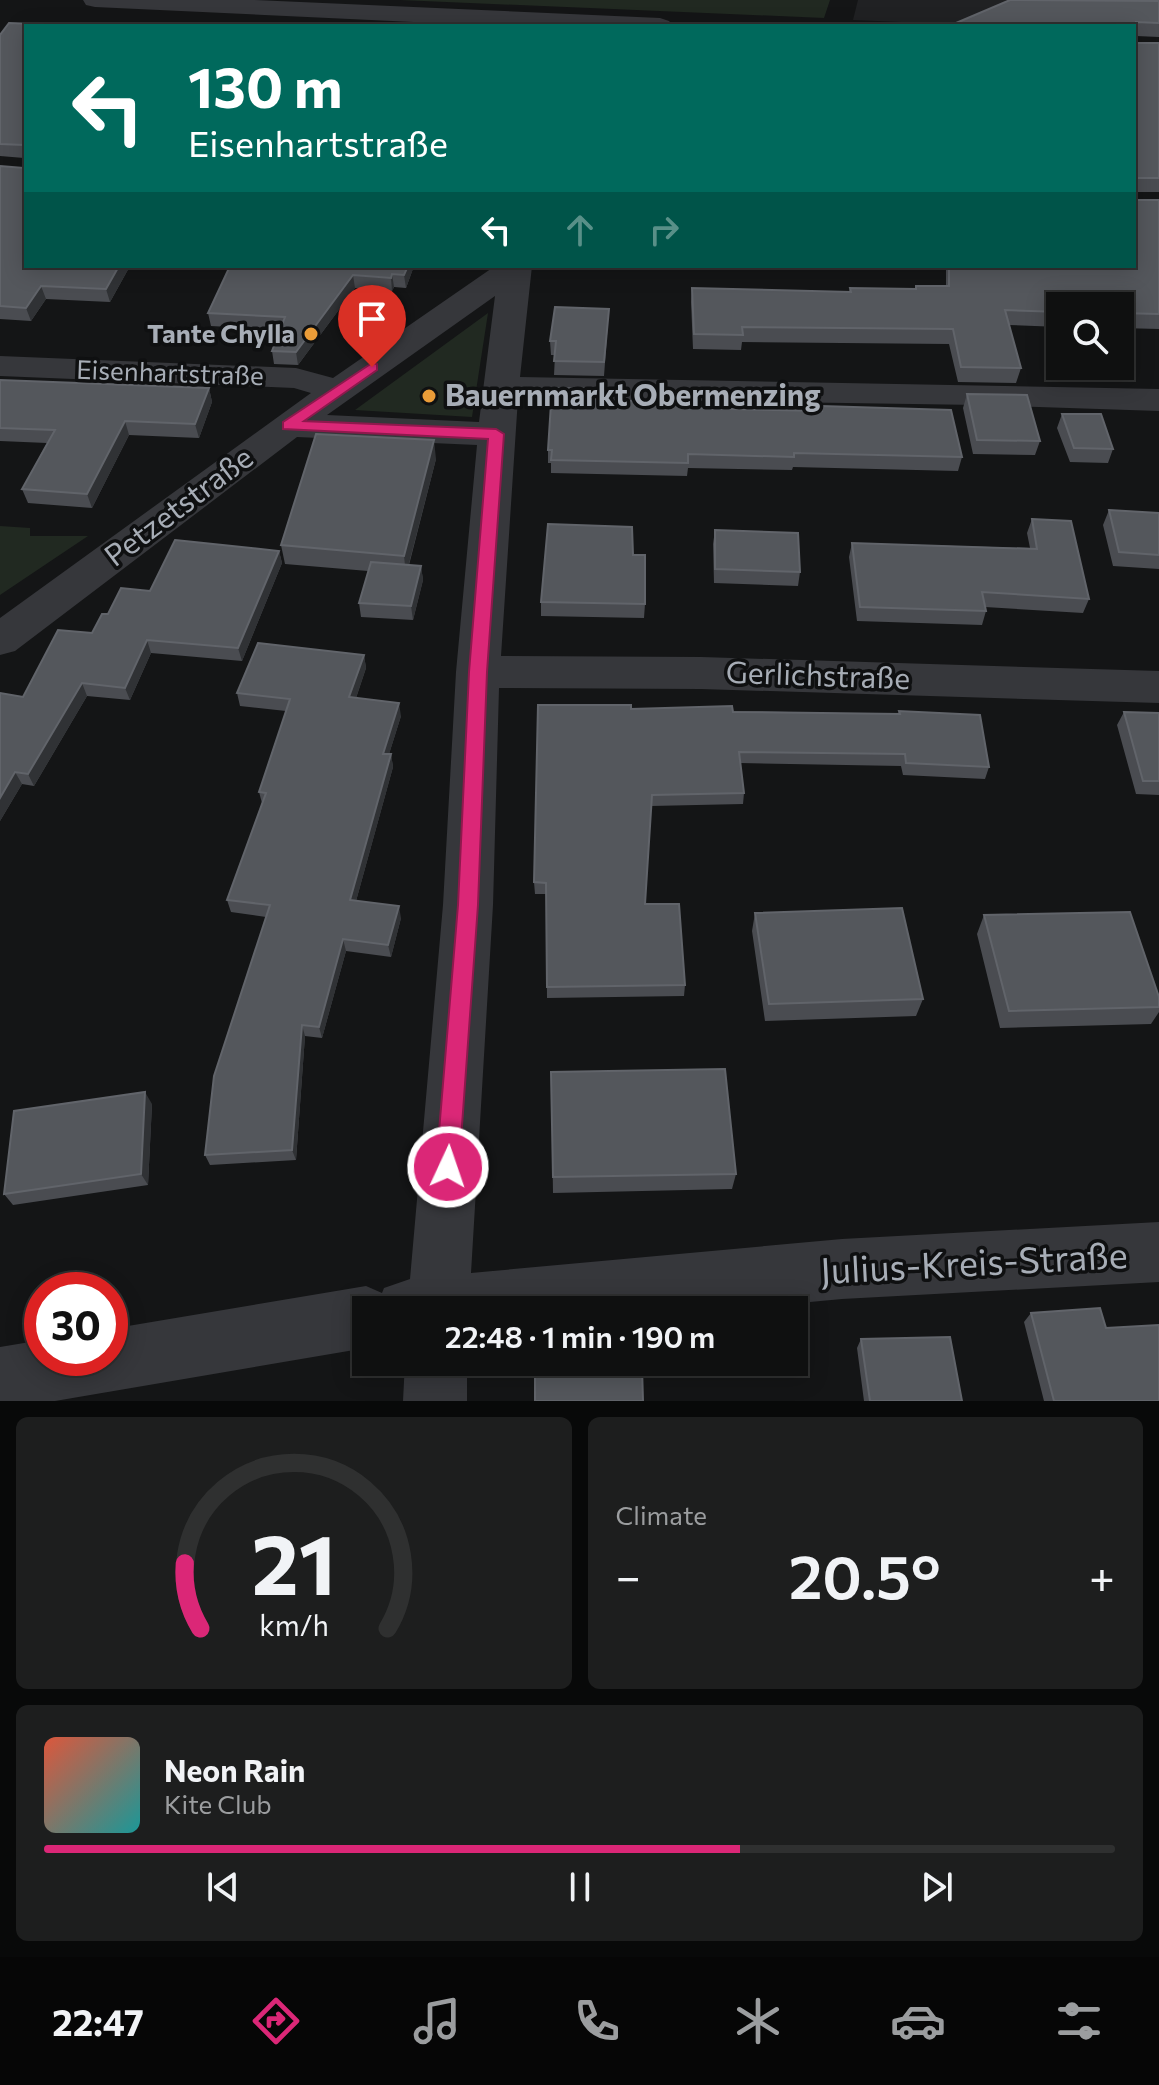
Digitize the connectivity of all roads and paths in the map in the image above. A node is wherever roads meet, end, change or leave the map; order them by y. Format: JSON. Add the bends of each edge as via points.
{"nodes":[{"id":1,"x":95,"y":0,"type":"edge"},
{"id":2,"x":617,"y":24,"type":"edge"},
{"id":3,"x":514,"y":268,"type":"edge"},
{"id":4,"x":515,"y":268,"type":"edge"},
{"id":5,"x":0,"y":366,"type":"edge"},
{"id":6,"x":501,"y":387,"type":"junction"},
{"id":7,"x":338,"y":390,"type":"junction"},
{"id":8,"x":1159,"y":400,"type":"edge"},
{"id":9,"x":289,"y":425,"type":"junction"},
{"id":10,"x":496,"y":434,"type":"junction"},
{"id":11,"x":0,"y":640,"type":"edge"},
{"id":12,"x":478,"y":672,"type":"junction"},
{"id":13,"x":1159,"y":687,"type":"edge"},
{"id":14,"x":1159,"y":1252,"type":"edge"},
{"id":15,"x":432,"y":1296,"type":"edge"},
{"id":16,"x":632,"y":1296,"type":"edge"},
{"id":17,"x":352,"y":1319,"type":"edge"},
{"id":18,"x":433,"y":1376,"type":"edge"},
{"id":19,"x":0,"y":1379,"type":"edge"},
{"id":20,"x":435,"y":1401,"type":"edge"}],
"edges":[{"from":1,"to":2,"type":"street"},
{"from":3,"to":7,"type":"street","name":"Petzetstraße"},
{"from":4,"to":6,"type":"street"},
{"from":5,"to":7,"type":"street","name":"Eisenhartstraße","via":[[296,378]]},
{"from":6,"to":8,"type":"street"},
{"from":6,"to":10,"type":"street"},
{"from":7,"to":9,"type":"street","name":"Petzetstraße"},
{"from":9,"to":10,"type":"street","name":"Eisenhartstraße"},
{"from":9,"to":11,"type":"street","name":"Petzetstraße"},
{"from":10,"to":12,"type":"street"},
{"from":12,"to":13,"type":"street","name":"Gerlichstraße"},
{"from":12,"to":15,"type":"street","via":[[468,905]]},
{"from":14,"to":16,"type":"street","name":"Julius-Kreis-Straße","via":[[842,1269]]},
{"from":17,"to":19,"type":"street"},
{"from":18,"to":20,"type":"street"}]}
